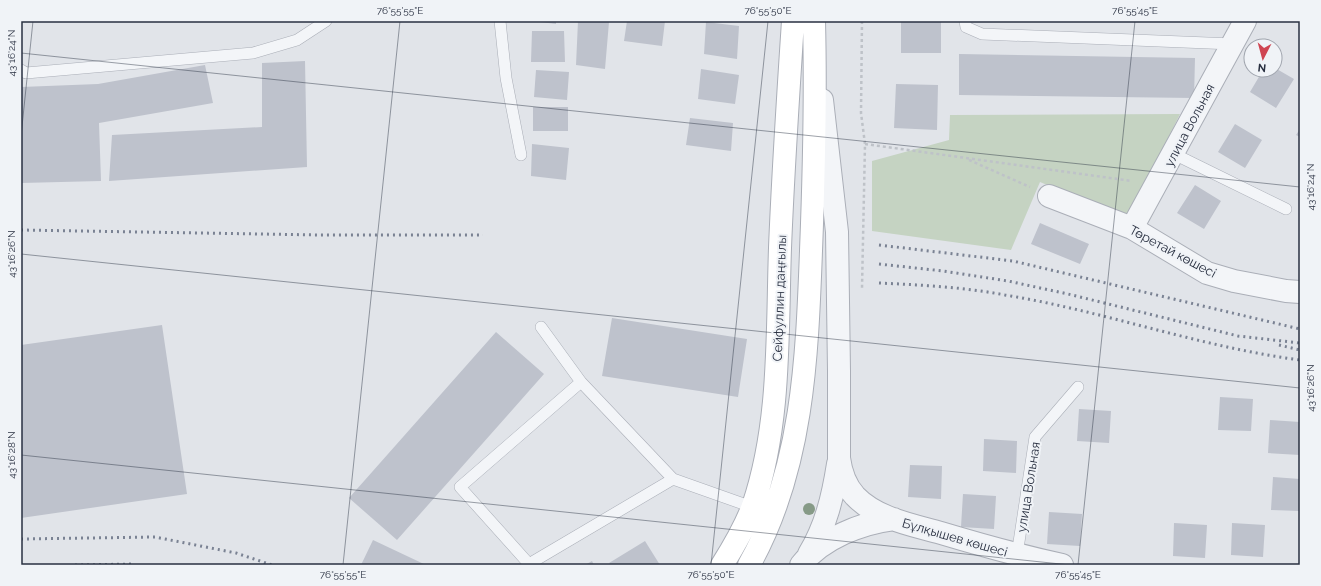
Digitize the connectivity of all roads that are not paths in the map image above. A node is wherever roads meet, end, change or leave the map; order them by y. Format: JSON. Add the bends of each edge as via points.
{"nodes":[{"id":1,"x":326,"y":21,"type":"edge"},
{"id":2,"x":500,"y":21,"type":"edge"},
{"id":3,"x":793,"y":21,"type":"edge"},
{"id":4,"x":964,"y":21,"type":"edge"},
{"id":5,"x":1245,"y":21,"type":"edge"},
{"id":6,"x":814,"y":28,"type":"edge"},
{"id":7,"x":1233,"y":44,"type":"junction"},
{"id":8,"x":21,"y":70,"type":"edge"},
{"id":9,"x":1174,"y":154,"type":"junction"},
{"id":10,"x":521,"y":155,"type":"dead end"},
{"id":11,"x":1049,"y":196,"type":"road end"},
{"id":12,"x":1286,"y":209,"type":"dead end"},
{"id":13,"x":1132,"y":228,"type":"junction"},
{"id":14,"x":1300,"y":292,"type":"edge"},
{"id":15,"x":541,"y":327,"type":"dead end"},
{"id":16,"x":581,"y":382,"type":"junction"},
{"id":17,"x":1078,"y":387,"type":"dead end"},
{"id":18,"x":839,"y":458,"type":"junction"},
{"id":19,"x":673,"y":479,"type":"junction"},
{"id":20,"x":752,"y":507,"type":"junction"},
{"id":21,"x":894,"y":519,"type":"junction"},
{"id":22,"x":1017,"y":555,"type":"junction"},
{"id":23,"x":804,"y":561,"type":"edge"},
{"id":24,"x":722,"y":565,"type":"edge"},
{"id":25,"x":749,"y":565,"type":"edge"},
{"id":26,"x":1062,"y":565,"type":"edge"}],
"edges":[{"from":1,"to":8,"type":"lane","via":[[297,40],[253,53],[26,73]]},
{"from":2,"to":10,"type":"lane","via":[[506,78]]},
{"from":3,"to":20,"type":"main road","name":"Сейфуллин даңғылы","via":[[774,400],[769,440]]},
{"from":4,"to":7,"type":"lane","via":[[966,27],[982,34]]},
{"from":5,"to":7,"type":"street","name":"улица Вольная"},
{"from":6,"to":18,"type":"street","via":[[837,232]]},
{"from":6,"to":25,"type":"main road","via":[[815,165],[806,358],[800,409],[785,478],[773,515]]},
{"from":7,"to":9,"type":"street","name":"улица Вольная"},
{"from":9,"to":12,"type":"lane"},
{"from":9,"to":13,"type":"street","name":"улица Вольная"},
{"from":11,"to":13,"type":"street","name":"Төретай көшесі"},
{"from":13,"to":14,"type":"street","name":"Төретай көшесі","via":[[1207,273],[1234,281]]},
{"from":15,"to":16,"type":"lane"},
{"from":16,"to":19,"type":"lane"},
{"from":16,"to":19,"type":"lane","via":[[460,487],[529,564]]},
{"from":17,"to":22,"type":"lane","name":"улица Вольная","via":[[1035,437]]},
{"from":18,"to":21,"type":"street","via":[[846,485],[856,497]]},
{"from":18,"to":23,"type":"street","via":[[826,520],[818,540]]},
{"from":19,"to":20,"type":"lane"},
{"from":20,"to":24,"type":"main road","name":"Сейфуллин даңғылы","via":[[737,541]]},
{"from":21,"to":22,"type":"street","name":"Бұлқышев көшесі"},
{"from":21,"to":23,"type":"street","via":[[856,527],[835,538]]},
{"from":22,"to":26,"type":"street","name":"Бұлқышев көшесі"}]}
